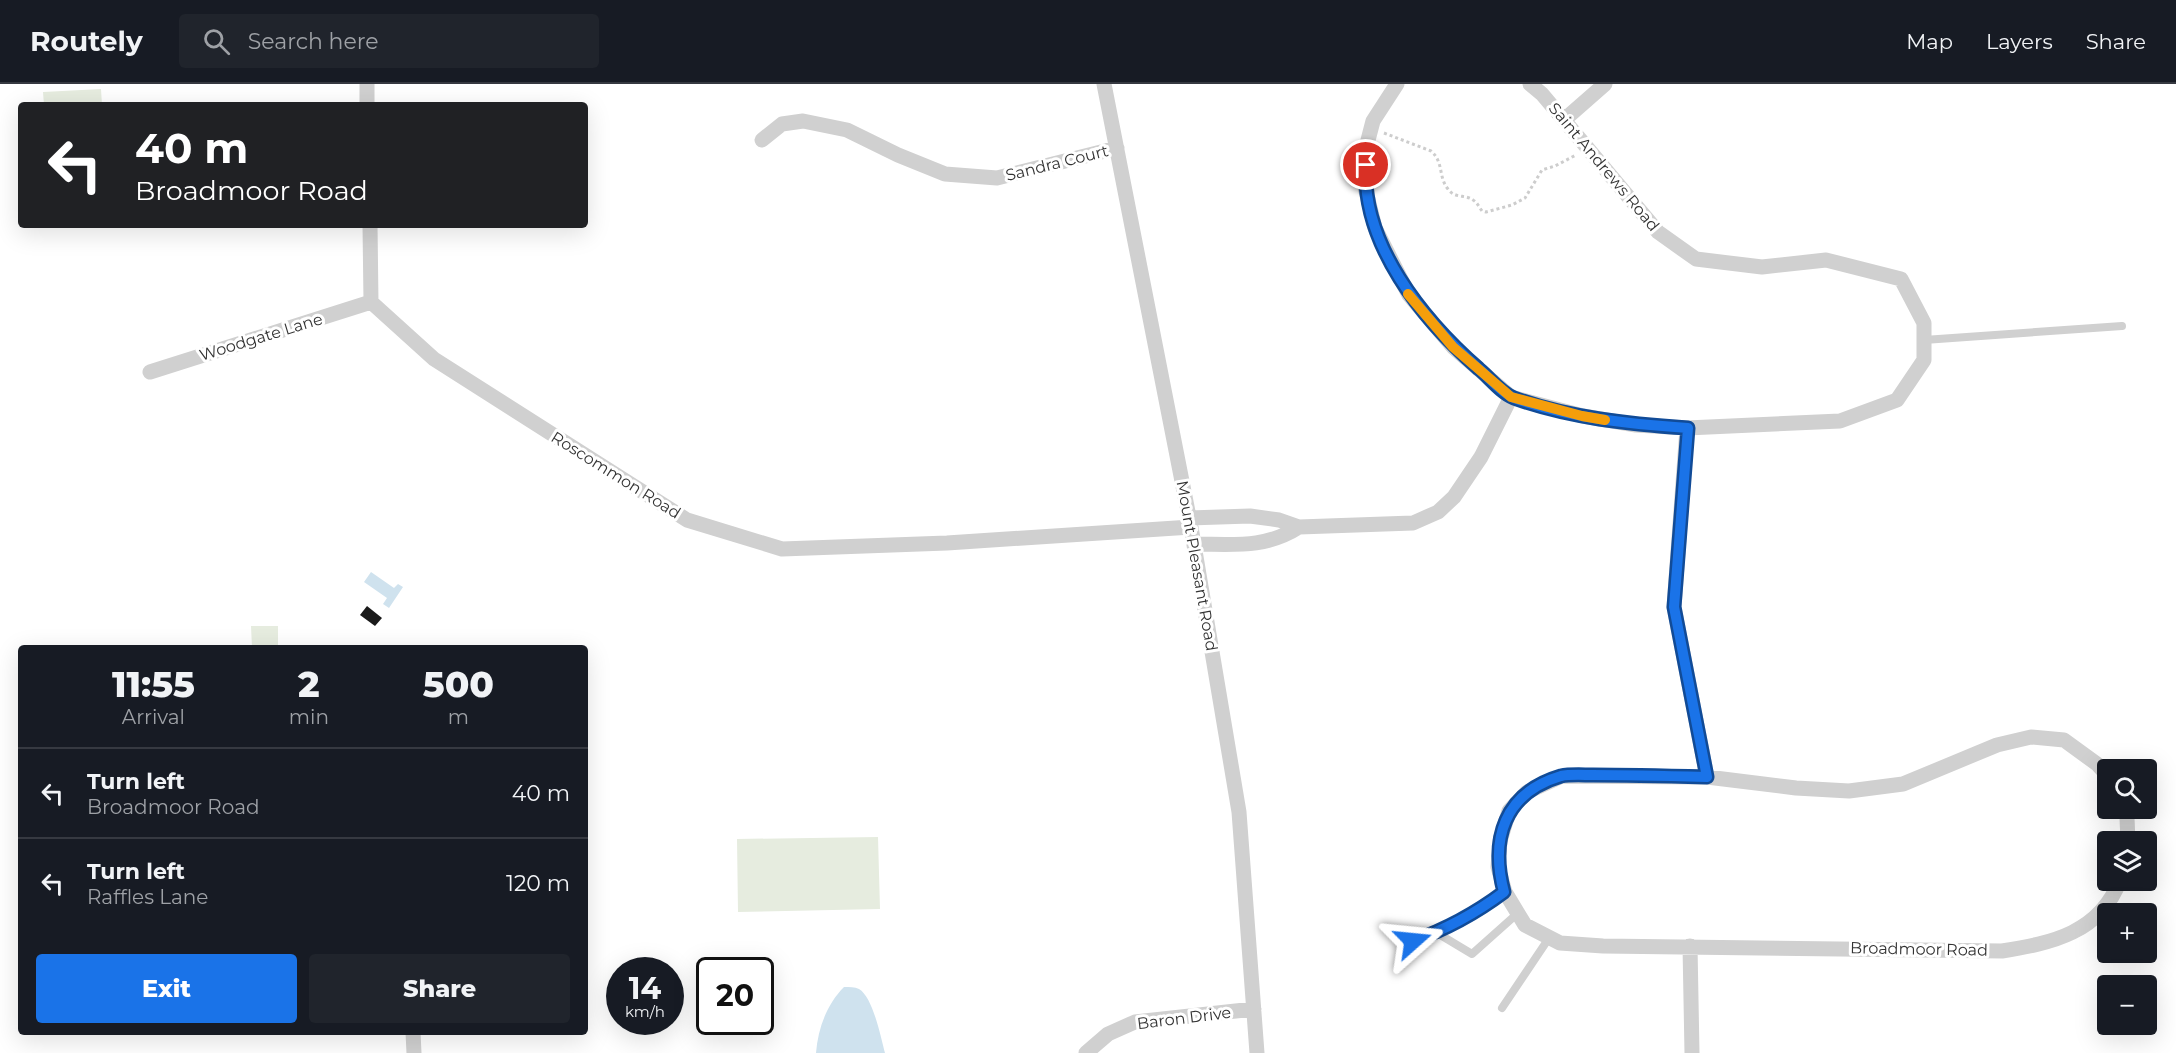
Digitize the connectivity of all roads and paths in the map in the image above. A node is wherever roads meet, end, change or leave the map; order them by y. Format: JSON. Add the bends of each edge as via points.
{"nodes":[{"id":1,"x":367,"y":84,"type":"edge"},
{"id":2,"x":1104,"y":84,"type":"edge"},
{"id":3,"x":1397,"y":84,"type":"edge"},
{"id":4,"x":1530,"y":84,"type":"edge"},
{"id":5,"x":1605,"y":84,"type":"edge"},
{"id":6,"x":367,"y":102,"type":"edge"},
{"id":7,"x":1564,"y":120,"type":"junction"},
{"id":8,"x":1371,"y":129,"type":"junction"},
{"id":9,"x":762,"y":140,"type":"dead end"},
{"id":10,"x":1117,"y":148,"type":"junction"},
{"id":11,"x":1587,"y":148,"type":"junction"},
{"id":12,"x":370,"y":228,"type":"edge"},
{"id":13,"x":371,"y":302,"type":"junction"},
{"id":14,"x":2122,"y":326,"type":"dead end"},
{"id":15,"x":1924,"y":340,"type":"junction"},
{"id":16,"x":150,"y":372,"type":"dead end"},
{"id":17,"x":1511,"y":397,"type":"junction"},
{"id":18,"x":1688,"y":428,"type":"junction"},
{"id":19,"x":1190,"y":523,"type":"junction"},
{"id":20,"x":1299,"y":527,"type":"junction"},
{"id":21,"x":1194,"y":544,"type":"junction"},
{"id":22,"x":2097,"y":764,"type":"edge"},
{"id":23,"x":1707,"y":777,"type":"junction"},
{"id":24,"x":2114,"y":891,"type":"edge"},
{"id":25,"x":1504,"y":892,"type":"junction"},
{"id":26,"x":1518,"y":913,"type":"junction"},
{"id":27,"x":1437,"y":933,"type":"junction"},
{"id":28,"x":1549,"y":938,"type":"junction"},
{"id":29,"x":1413,"y":941,"type":"dead end"},
{"id":30,"x":1690,"y":946,"type":"junction"},
{"id":31,"x":1502,"y":1008,"type":"dead end"},
{"id":32,"x":1254,"y":1009,"type":"junction"},
{"id":33,"x":413,"y":1035,"type":"edge"},
{"id":34,"x":414,"y":1053,"type":"edge"},
{"id":35,"x":1086,"y":1053,"type":"edge"},
{"id":36,"x":1257,"y":1053,"type":"edge"},
{"id":37,"x":1692,"y":1053,"type":"edge"}],
"edges":[{"from":1,"to":6,"type":"street"},
{"from":2,"to":10,"type":"street","name":"Mount Pleasant Road"},
{"from":3,"to":8,"type":"street","name":"Saint Andrews Road"},
{"from":4,"to":7,"type":"street","name":"Saint Andrews Road"},
{"from":5,"to":7,"type":"street"},
{"from":7,"to":11,"type":"street","name":"Saint Andrews Road"},
{"from":8,"to":11,"type":"path","via":[[1431,151],[1437,156],[1450,193],[1471,198],[1486,212],[1525,198],[1542,170]]},
{"from":8,"to":17,"type":"street","name":"Saint Andrews Road","via":[[1365,187],[1375,228],[1408,295],[1453,347]]},
{"from":9,"to":10,"type":"street","name":"Sandra Court","via":[[782,124],[803,121],[848,130],[945,174],[997,178]]},
{"from":10,"to":19,"type":"street","name":"Mount Pleasant Road"},
{"from":11,"to":15,"type":"street","name":"Saint Andrews Road","via":[[1658,232],[1696,259],[1762,267],[1827,260],[1901,279],[1924,323]]},
{"from":12,"to":13,"type":"street"},
{"from":13,"to":16,"type":"street","name":"Woodgate Lane"},
{"from":13,"to":19,"type":"street","name":"Roscommon Road","via":[[434,359],[687,520],[783,549],[946,543]]},
{"from":14,"to":15,"type":"lane"},
{"from":15,"to":18,"type":"street","name":"Saint Andrews Road","via":[[1924,360],[1897,400],[1840,421]]},
{"from":17,"to":18,"type":"street","name":"Saint Andrews Road","via":[[1582,416]]},
{"from":17,"to":20,"type":"street","via":[[1472,472],[1438,512],[1413,523]]},
{"from":18,"to":23,"type":"street","via":[[1674,607]]},
{"from":19,"to":20,"type":"street","via":[[1250,516]]},
{"from":19,"to":21,"type":"street","name":"Mount Pleasant Road"},
{"from":20,"to":21,"type":"street","via":[[1262,544]]},
{"from":21,"to":32,"type":"street","name":"Mount Pleasant Road","via":[[1239,812]]},
{"from":22,"to":23,"type":"street","name":"Broadmoor Road","via":[[2064,740],[2031,737],[1997,745],[1903,784],[1849,791]]},
{"from":23,"to":25,"type":"street","name":"Broadmoor Road","via":[[1562,776],[1527,792],[1509,811],[1500,841],[1498,867]]},
{"from":24,"to":30,"type":"street","name":"Broadmoor Road","via":[[2092,921],[2072,934],[2002,951]]},
{"from":25,"to":26,"type":"street","name":"Broadmoor Road"},
{"from":25,"to":27,"type":"lane"},
{"from":26,"to":27,"type":"lane","via":[[1472,954]]},
{"from":26,"to":28,"type":"street","name":"Broadmoor Road","via":[[1525,925]]},
{"from":27,"to":29,"type":"lane"},
{"from":28,"to":30,"type":"street","name":"Broadmoor Road","via":[[1581,945]]},
{"from":28,"to":31,"type":"lane"},
{"from":30,"to":37,"type":"street"},
{"from":32,"to":35,"type":"street","name":"Baron Drive","via":[[1135,1022],[1108,1034]]},
{"from":32,"to":36,"type":"street","name":"Mount Pleasant Road"},
{"from":33,"to":34,"type":"street"}]}
